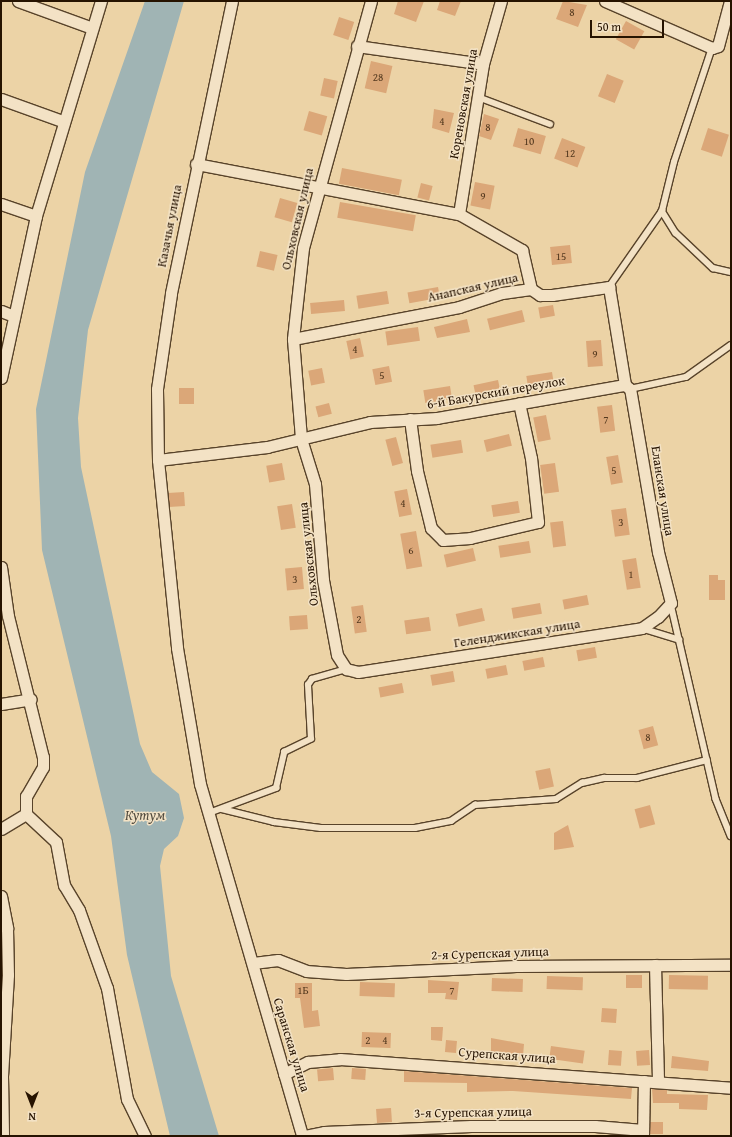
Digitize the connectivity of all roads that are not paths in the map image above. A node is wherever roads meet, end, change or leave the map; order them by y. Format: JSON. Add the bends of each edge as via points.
{"nodes":[{"id":1,"x":18,"y":1,"type":"edge"},
{"id":2,"x":101,"y":1,"type":"edge"},
{"id":3,"x":232,"y":1,"type":"edge"},
{"id":4,"x":372,"y":1,"type":"edge"},
{"id":5,"x":501,"y":1,"type":"edge"},
{"id":6,"x":605,"y":1,"type":"edge"},
{"id":7,"x":730,"y":1,"type":"edge"},
{"id":8,"x":92,"y":28,"type":"junction"},
{"id":9,"x":358,"y":46,"type":"junction"},
{"id":10,"x":712,"y":48,"type":"junction"},
{"id":11,"x":483,"y":64,"type":"junction"},
{"id":12,"x":478,"y":97,"type":"junction"},
{"id":13,"x":1,"y":99,"type":"edge"},
{"id":14,"x":62,"y":121,"type":"junction"},
{"id":15,"x":550,"y":124,"type":"dead end"},
{"id":16,"x":196,"y":164,"type":"junction"},
{"id":17,"x":319,"y":188,"type":"junction"},
{"id":18,"x":1,"y":204,"type":"edge"},
{"id":19,"x":662,"y":212,"type":"junction"},
{"id":20,"x":459,"y":214,"type":"junction"},
{"id":21,"x":36,"y":216,"type":"junction"},
{"id":22,"x":731,"y":272,"type":"edge"},
{"id":23,"x":609,"y":287,"type":"junction"},
{"id":24,"x":531,"y":289,"type":"junction"},
{"id":25,"x":1,"y":311,"type":"edge"},
{"id":26,"x":14,"y":316,"type":"junction"},
{"id":27,"x":293,"y":339,"type":"junction"},
{"id":28,"x":731,"y":344,"type":"edge"},
{"id":29,"x":1,"y":378,"type":"edge"},
{"id":30,"x":628,"y":387,"type":"junction"},
{"id":31,"x":519,"y":403,"type":"junction"},
{"id":32,"x":410,"y":419,"type":"junction"},
{"id":33,"x":301,"y":439,"type":"junction"},
{"id":34,"x":158,"y":460,"type":"junction"},
{"id":35,"x":1,"y":567,"type":"edge"},
{"id":36,"x":671,"y":604,"type":"junction"},
{"id":37,"x":642,"y":628,"type":"junction"},
{"id":38,"x":679,"y":640,"type":"junction"},
{"id":39,"x":346,"y":669,"type":"junction"},
{"id":40,"x":31,"y":699,"type":"junction"},
{"id":41,"x":1,"y":704,"type":"edge"},
{"id":42,"x":707,"y":760,"type":"junction"},
{"id":43,"x":222,"y":809,"type":"junction"},
{"id":44,"x":209,"y":813,"type":"junction"},
{"id":45,"x":26,"y":814,"type":"junction"},
{"id":46,"x":1,"y":829,"type":"edge"},
{"id":47,"x":731,"y":836,"type":"edge"},
{"id":48,"x":1,"y":896,"type":"edge"},
{"id":49,"x":4,"y":927,"type":"edge"},
{"id":50,"x":253,"y":963,"type":"junction"},
{"id":51,"x":655,"y":965,"type":"junction"},
{"id":52,"x":731,"y":965,"type":"edge"},
{"id":53,"x":4,"y":975,"type":"edge"},
{"id":54,"x":284,"y":1074,"type":"junction"},
{"id":55,"x":1,"y":1076,"type":"edge"},
{"id":56,"x":644,"y":1081,"type":"junction"},
{"id":57,"x":658,"y":1082,"type":"junction"},
{"id":58,"x":731,"y":1088,"type":"edge"},
{"id":59,"x":643,"y":1133,"type":"edge"},
{"id":60,"x":3,"y":1136,"type":"edge"},
{"id":61,"x":145,"y":1136,"type":"edge"},
{"id":62,"x":304,"y":1136,"type":"edge"}],
"edges":[{"from":1,"to":8,"type":"street"},
{"from":2,"to":8,"type":"street"},
{"from":3,"to":16,"type":"street","name":"Казачья улица"},
{"from":4,"to":9,"type":"street","name":"Ольховская улица"},
{"from":5,"to":11,"type":"street","name":"Кореновская улица"},
{"from":6,"to":10,"type":"street"},
{"from":7,"to":10,"type":"street","via":[[718,46]]},
{"from":8,"to":14,"type":"street"},
{"from":9,"to":11,"type":"street"},
{"from":9,"to":17,"type":"street","name":"Ольховская улица"},
{"from":10,"to":19,"type":"lane","via":[[674,162]]},
{"from":11,"to":12,"type":"street","name":"Кореновская улица"},
{"from":12,"to":15,"type":"lane"},
{"from":12,"to":20,"type":"street","name":"Кореновская улица"},
{"from":13,"to":14,"type":"street"},
{"from":14,"to":21,"type":"street"},
{"from":16,"to":17,"type":"street"},
{"from":16,"to":34,"type":"street","name":"Казачья улица","via":[[157,389]]},
{"from":17,"to":20,"type":"street"},
{"from":17,"to":27,"type":"street","name":"Ольховская улица","via":[[303,248]]},
{"from":18,"to":21,"type":"street"},
{"from":19,"to":22,"type":"lane","via":[[676,232],[714,268]]},
{"from":19,"to":23,"type":"lane"},
{"from":20,"to":24,"type":"street","via":[[522,250]]},
{"from":21,"to":26,"type":"street"},
{"from":23,"to":24,"type":"street","name":"Анапская улица","via":[[552,295],[540,295]]},
{"from":23,"to":30,"type":"street"},
{"from":24,"to":27,"type":"street","name":"Анапская улица"},
{"from":25,"to":26,"type":"street"},
{"from":26,"to":29,"type":"street"},
{"from":27,"to":33,"type":"street","name":"Ольховская улица"},
{"from":28,"to":30,"type":"lane","via":[[686,377]]},
{"from":30,"to":31,"type":"street","name":"6-й Бакурский переулок"},
{"from":30,"to":36,"type":"street","name":"Еланская улица","via":[[658,552]]},
{"from":31,"to":32,"type":"street","name":"6-й Бакурский переулок","via":[[437,418]]},
{"from":31,"to":32,"type":"street","via":[[531,458],[538,522],[470,538],[442,540],[431,528],[422,498]]},
{"from":32,"to":33,"type":"street","name":"6-й Бакурский переулок","via":[[370,422]]},
{"from":33,"to":34,"type":"street","name":"6-й Бакурский переулок","via":[[267,447]]},
{"from":33,"to":39,"type":"street","name":"Ольховская улица","via":[[315,484],[323,580],[337,654]]},
{"from":34,"to":44,"type":"street","name":"Казачья улица","via":[[177,648],[200,784]]},
{"from":35,"to":40,"type":"street","via":[[8,616]]},
{"from":36,"to":37,"type":"street"},
{"from":36,"to":38,"type":"lane"},
{"from":37,"to":38,"type":"lane"},
{"from":37,"to":39,"type":"street","name":"Геленджикская улица","via":[[358,672]]},
{"from":38,"to":42,"type":"lane"},
{"from":39,"to":43,"type":"lane","via":[[312,679],[308,685],[311,739],[284,752],[276,788]]},
{"from":40,"to":41,"type":"street"},
{"from":40,"to":45,"type":"street","via":[[43,767],[29,788]]},
{"from":42,"to":43,"type":"lane","via":[[637,778],[604,778],[582,783],[556,799],[475,805],[451,821],[415,828],[321,828],[274,822]]},
{"from":42,"to":47,"type":"lane","via":[[716,799]]},
{"from":43,"to":44,"type":"lane"},
{"from":44,"to":50,"type":"street","name":"Саранская улица"},
{"from":45,"to":46,"type":"street"},
{"from":45,"to":61,"type":"street","via":[[56,842],[64,885],[79,910],[107,988],[127,1099]]},
{"from":48,"to":49,"type":"street"},
{"from":49,"to":53,"type":"street"},
{"from":50,"to":51,"type":"street","name":"2-я Сурепская улица","via":[[278,960],[306,971],[346,974],[516,966]]},
{"from":50,"to":54,"type":"street","name":"Саранская улица"},
{"from":51,"to":52,"type":"street","name":"2-я Сурепская улица"},
{"from":51,"to":57,"type":"street"},
{"from":53,"to":55,"type":"street"},
{"from":54,"to":56,"type":"street","name":"Сурепская улица","via":[[308,1062],[340,1059]]},
{"from":54,"to":62,"type":"street","name":"Саранская улица"},
{"from":55,"to":60,"type":"street"},
{"from":56,"to":57,"type":"street","name":"Сурепская улица"},
{"from":56,"to":59,"type":"street"},
{"from":57,"to":58,"type":"street","name":"Сурепская улица"},
{"from":59,"to":62,"type":"street","name":"3-я Сурепская улица","via":[[595,1126],[471,1126],[324,1132]]}]}
